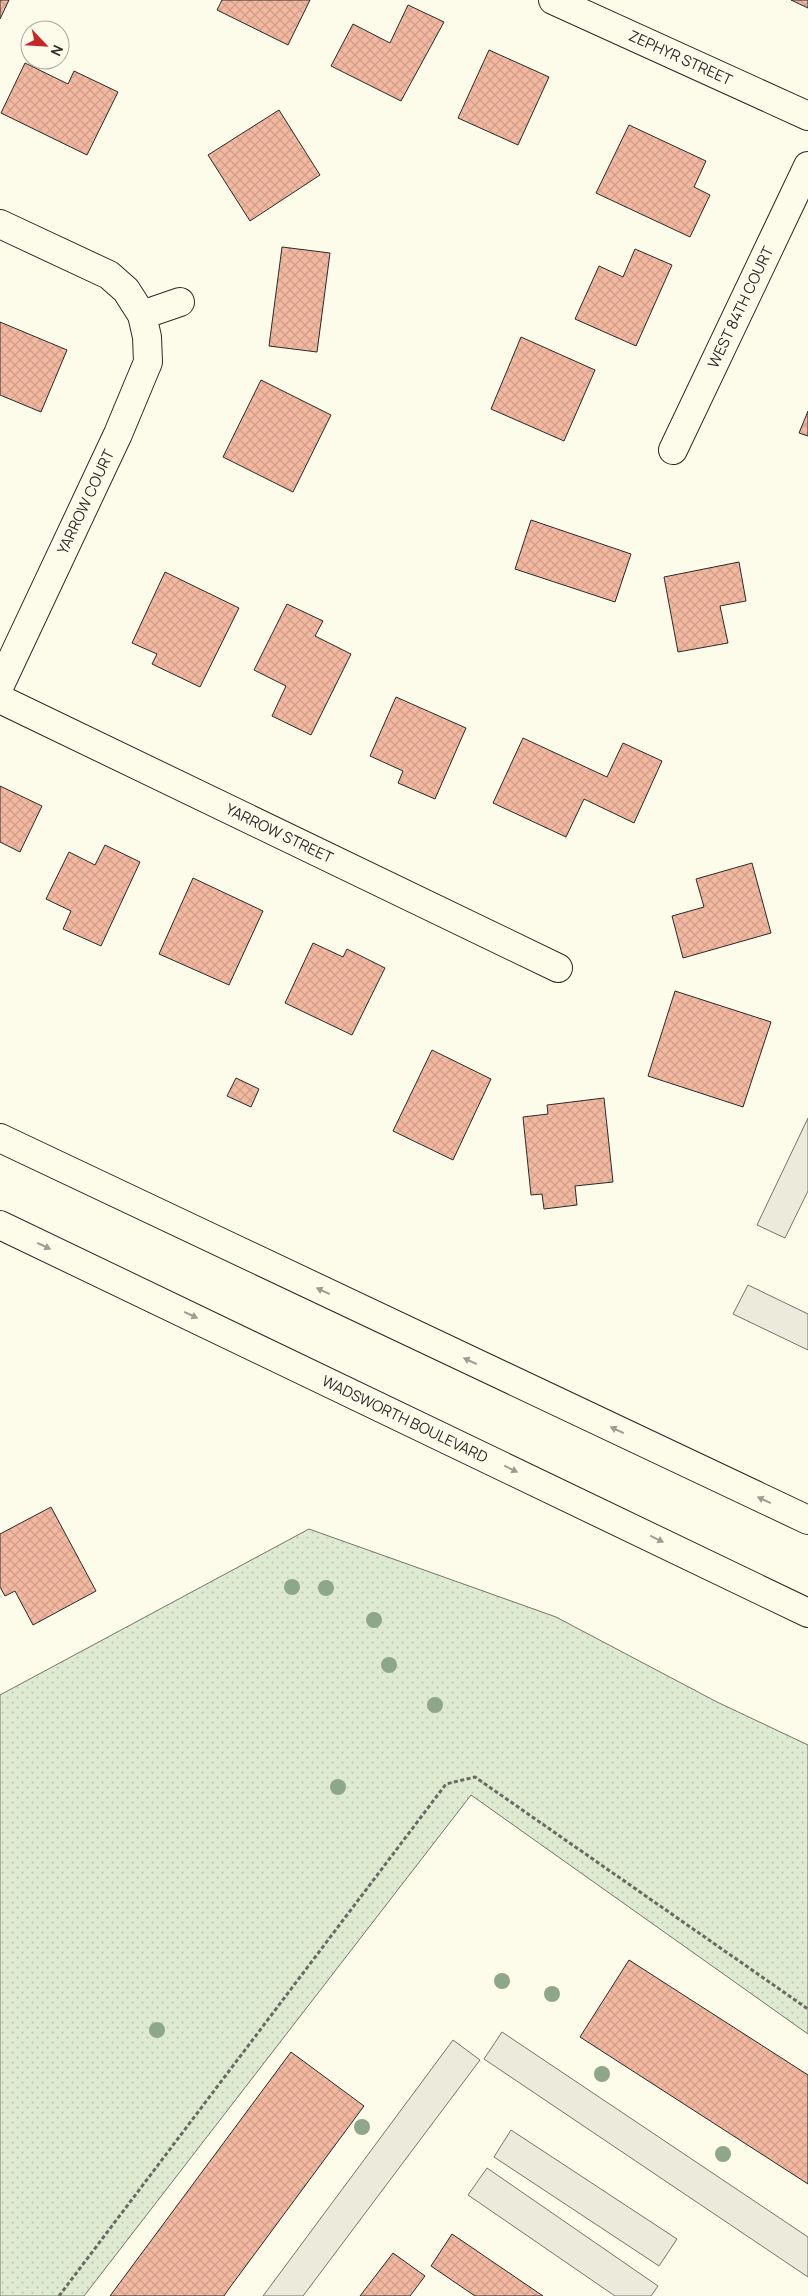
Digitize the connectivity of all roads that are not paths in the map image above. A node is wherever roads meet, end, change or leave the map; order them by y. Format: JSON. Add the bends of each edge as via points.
{"nodes":[{"id":1,"x":553,"y":0,"type":"edge"},
{"id":2,"x":808,"y":116,"type":"edge"},
{"id":3,"x":808,"y":166,"type":"edge"},
{"id":4,"x":0,"y":224,"type":"edge"},
{"id":5,"x":180,"y":302,"type":"dead end"},
{"id":6,"x":142,"y":315,"type":"junction"},
{"id":7,"x":673,"y":450,"type":"dead end"},
{"id":8,"x":0,"y":685,"type":"edge"},
{"id":9,"x":0,"y":699,"type":"edge"},
{"id":10,"x":558,"y":968,"type":"dead end"},
{"id":11,"x":0,"y":1138,"type":"edge"},
{"id":12,"x":0,"y":1225,"type":"edge"},
{"id":13,"x":808,"y":1520,"type":"edge"},
{"id":14,"x":808,"y":1613,"type":"edge"}],
"edges":[{"from":1,"to":2,"type":"street","name":"ZEPHYR STREET"},
{"from":3,"to":7,"type":"street","name":"WEST 84TH COURT"},
{"from":4,"to":6,"type":"street","name":"YARROW COURT","via":[[109,275],[126,290]]},
{"from":5,"to":6,"type":"street"},
{"from":6,"to":8,"type":"street","name":"YARROW COURT","via":[[148,337],[148,362],[118,434]]},
{"from":9,"to":10,"type":"street","name":"YARROW STREET"},
{"from":13,"to":11,"type":"street","one_way":true},
{"from":12,"to":14,"type":"street","name":"WADSWORTH BOULEVARD","one_way":true}]}
